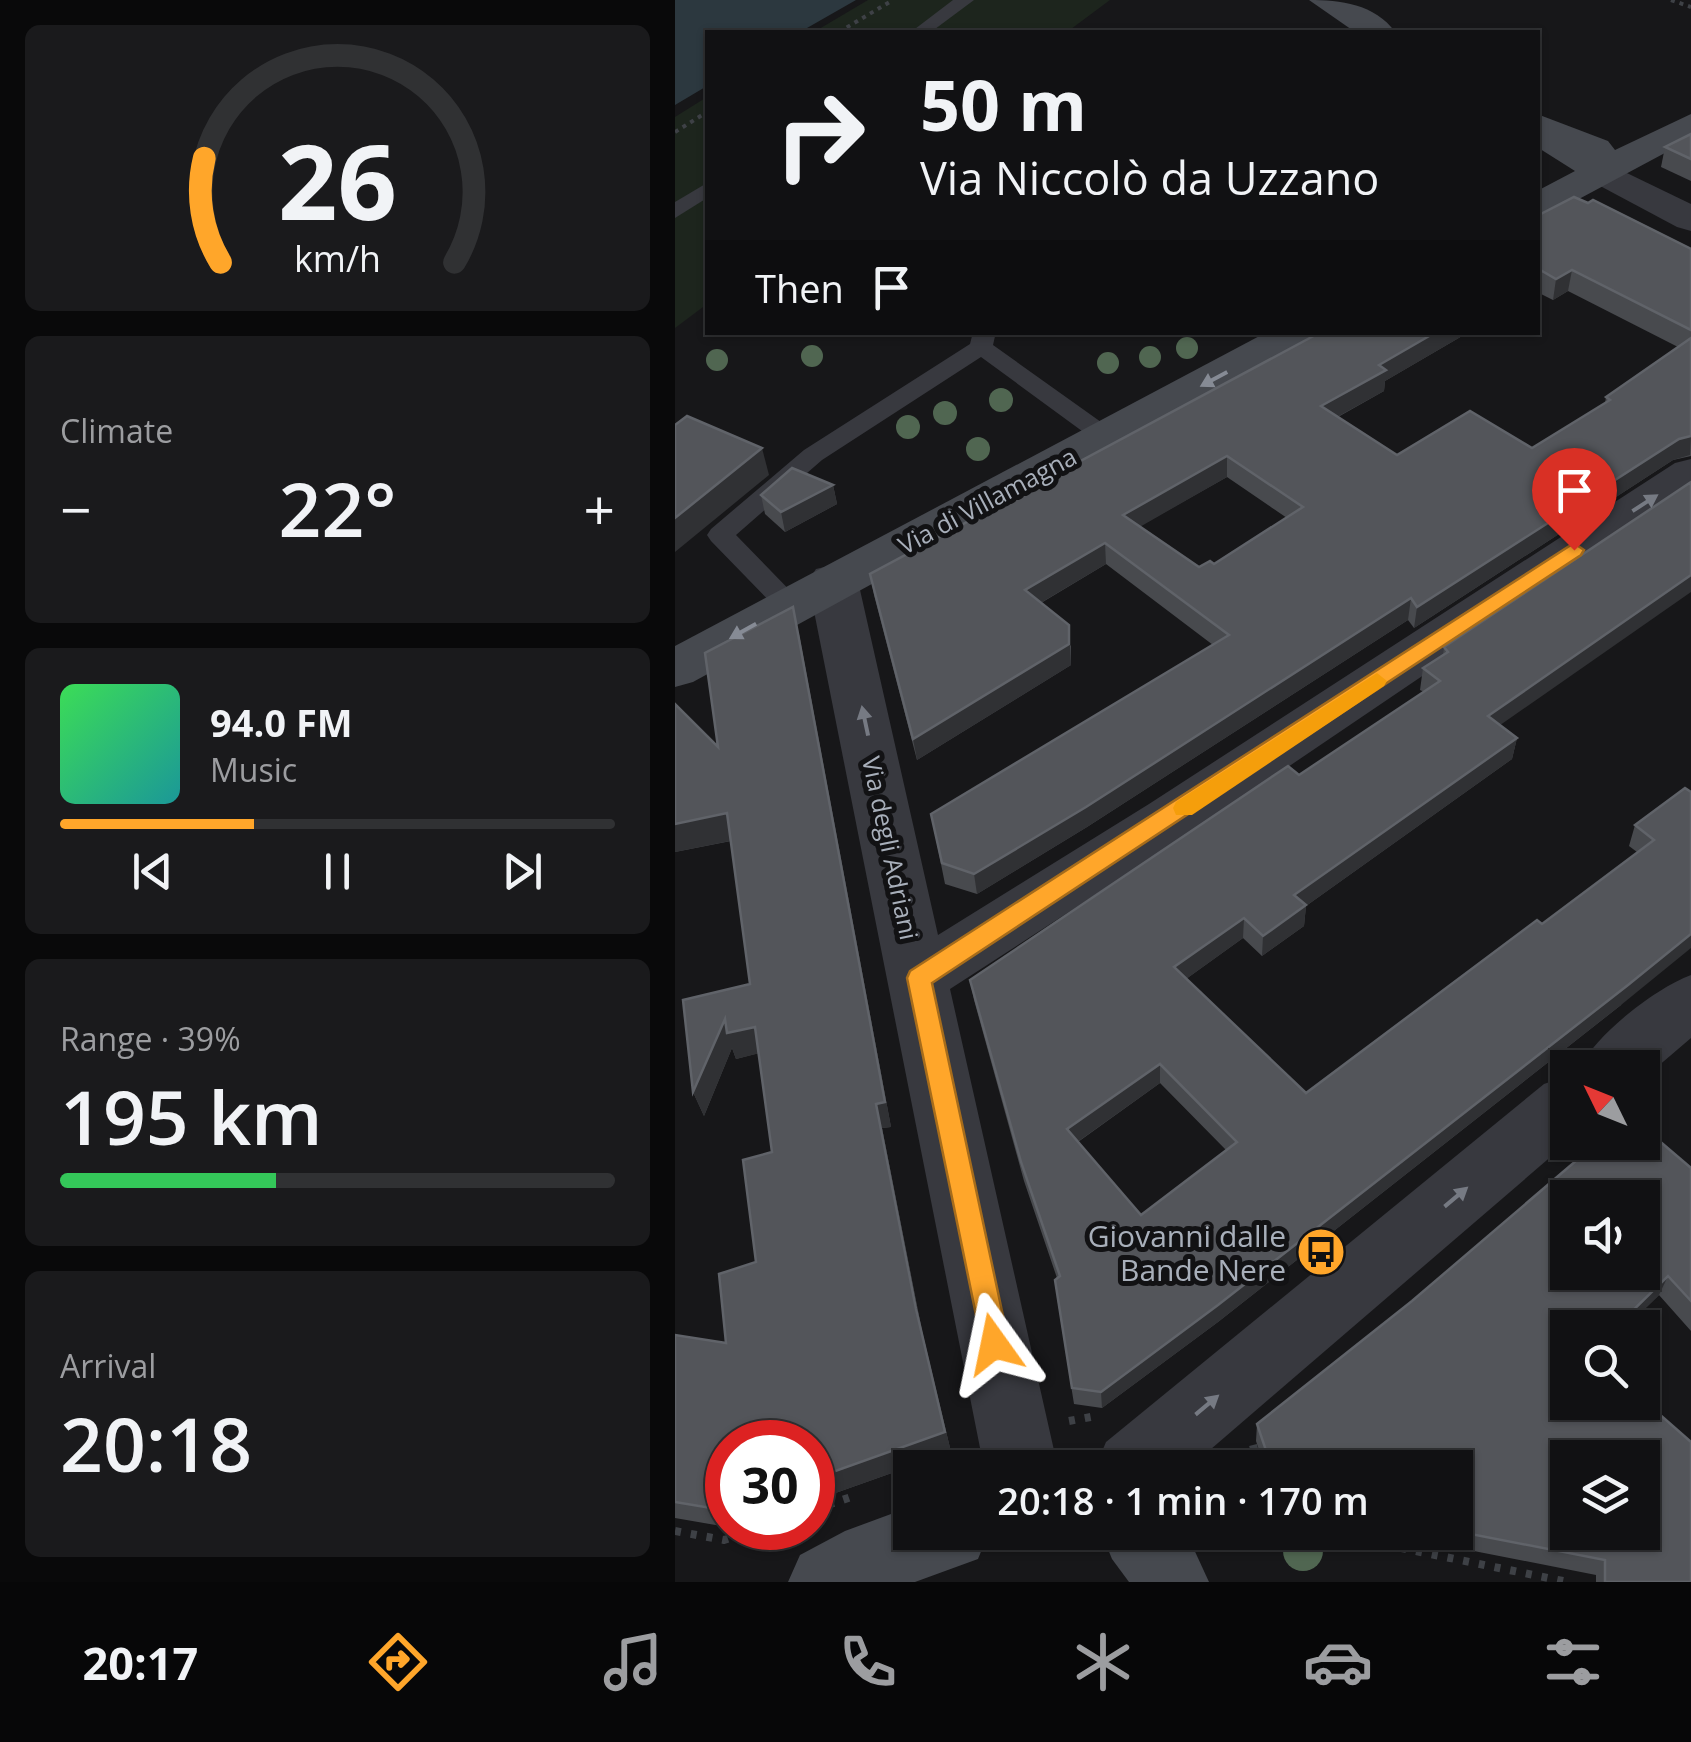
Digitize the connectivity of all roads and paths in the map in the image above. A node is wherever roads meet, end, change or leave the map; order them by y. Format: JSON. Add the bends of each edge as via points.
{"nodes":[{"id":1,"x":893,"y":0,"type":"edge"},
{"id":2,"x":965,"y":0,"type":"edge"},
{"id":3,"x":1325,"y":0,"type":"edge"},
{"id":4,"x":1671,"y":0,"type":"edge"},
{"id":5,"x":1691,"y":7,"type":"edge"},
{"id":6,"x":842,"y":30,"type":"edge"},
{"id":7,"x":923,"y":30,"type":"edge"},
{"id":8,"x":1375,"y":30,"type":"edge"},
{"id":9,"x":705,"y":113,"type":"edge"},
{"id":10,"x":1691,"y":125,"type":"edge"},
{"id":11,"x":1540,"y":130,"type":"edge"},
{"id":12,"x":675,"y":132,"type":"edge"},
{"id":13,"x":1602,"y":172,"type":"junction"},
{"id":14,"x":705,"y":190,"type":"edge"},
{"id":15,"x":1540,"y":204,"type":"edge"},
{"id":16,"x":675,"y":212,"type":"edge"},
{"id":17,"x":1691,"y":219,"type":"edge"},
{"id":18,"x":1294,"y":335,"type":"edge"},
{"id":19,"x":983,"y":340,"type":"edge"},
{"id":20,"x":1106,"y":436,"type":"junction"},
{"id":21,"x":1691,"y":473,"type":"edge"},
{"id":22,"x":812,"y":593,"type":"junction"},
{"id":23,"x":675,"y":669,"type":"edge"},
{"id":24,"x":919,"y":978,"type":"junction"},
{"id":25,"x":1691,"y":1000,"type":"edge"},
{"id":26,"x":1632,"y":1050,"type":"edge"},
{"id":27,"x":1550,"y":1118,"type":"edge"},
{"id":28,"x":1252,"y":1438,"type":"dead end"},
{"id":29,"x":1017,"y":1450,"type":"edge"},
{"id":30,"x":1154,"y":1450,"type":"edge"},
{"id":31,"x":1255,"y":1450,"type":"edge"},
{"id":32,"x":675,"y":1531,"type":"edge"},
{"id":33,"x":705,"y":1537,"type":"edge"},
{"id":34,"x":896,"y":1550,"type":"edge"},
{"id":35,"x":1154,"y":1550,"type":"edge"},
{"id":36,"x":1411,"y":1550,"type":"edge"},
{"id":37,"x":827,"y":1582,"type":"edge"},
{"id":38,"x":1170,"y":1582,"type":"edge"},
{"id":39,"x":1568,"y":1582,"type":"edge"}],
"edges":[{"from":1,"to":6,"type":"path"},
{"from":2,"to":7,"type":"lane"},
{"from":3,"to":8,"type":"main road"},
{"from":4,"to":5,"type":"path"},
{"from":9,"to":12,"type":"path"},
{"from":10,"to":13,"type":"main road"},
{"from":11,"to":13,"type":"main road"},
{"from":13,"to":15,"type":"main road"},
{"from":13,"to":17,"type":"street"},
{"from":14,"to":16,"type":"lane"},
{"from":18,"to":20,"type":"main road","name":"Via di Villamagna","one_way":true},
{"from":19,"to":20,"type":"lane"},
{"from":19,"to":22,"type":"lane","via":[[813,456],[719,535]]},
{"from":20,"to":22,"type":"main road","name":"Via di Villamagna"},
{"from":24,"to":21,"type":"street","one_way":true},
{"from":22,"to":23,"type":"main road","name":"Via di Villamagna","one_way":true},
{"from":24,"to":22,"type":"street","name":"Via degli Adriani","one_way":true},
{"from":24,"to":29,"type":"street","name":"Via degli Adriani"},
{"from":25,"to":26,"type":"street"},
{"from":30,"to":27,"type":"street","one_way":true},
{"from":28,"to":31,"type":"path"},
{"from":32,"to":33,"type":"path"},
{"from":34,"to":37,"type":"main road"},
{"from":35,"to":38,"type":"main road"},
{"from":36,"to":39,"type":"path"}]}
